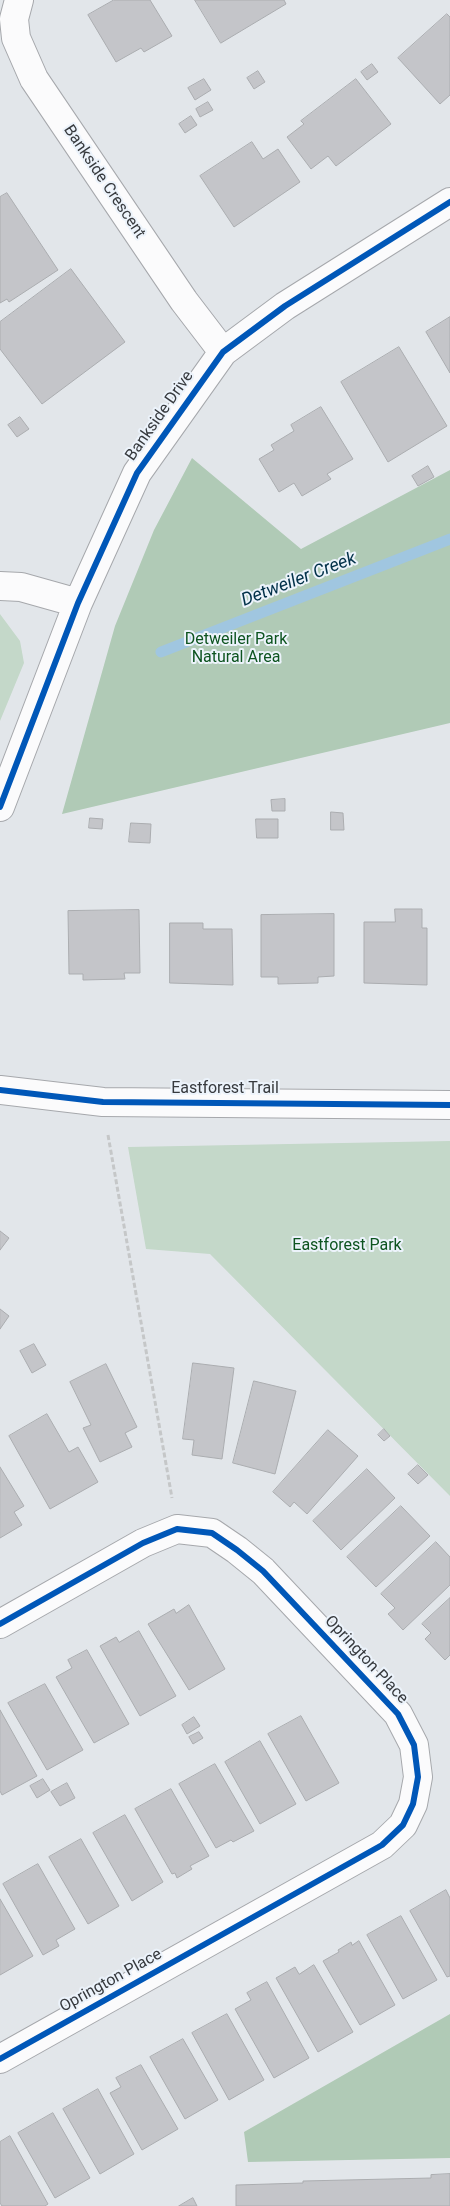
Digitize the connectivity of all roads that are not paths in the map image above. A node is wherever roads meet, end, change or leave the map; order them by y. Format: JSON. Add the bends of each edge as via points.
{"nodes":[{"id":1,"x":19,"y":0,"type":"edge"},
{"id":2,"x":450,"y":202,"type":"edge"},
{"id":3,"x":223,"y":352,"type":"junction"},
{"id":4,"x":0,"y":586,"type":"edge"},
{"id":5,"x":78,"y":603,"type":"junction"},
{"id":6,"x":0,"y":807,"type":"edge"},
{"id":7,"x":0,"y":1090,"type":"edge"},
{"id":8,"x":450,"y":1104,"type":"edge"},
{"id":9,"x":0,"y":1624,"type":"edge"},
{"id":10,"x":0,"y":2059,"type":"edge"}],
"edges":[{"from":1,"to":3,"type":"street","name":"Bankside Crescent","via":[[14,19],[16,38],[34,78],[184,301]]},
{"from":2,"to":3,"type":"street","name":"Bankside Drive","via":[[285,306]]},
{"from":3,"to":5,"type":"street","name":"Bankside Drive","via":[[137,473]]},
{"from":4,"to":5,"type":"street","via":[[21,586]]},
{"from":5,"to":6,"type":"street","name":"Bankside Drive"},
{"from":7,"to":8,"type":"street","name":"Eastforest Trail","via":[[102,1102]]},
{"from":9,"to":10,"type":"street","name":"Oprington Place","via":[[143,1543],[177,1528],[212,1533],[263,1571],[398,1714],[414,1745],[418,1777],[414,1804],[403,1825],[382,1845]]}]}
